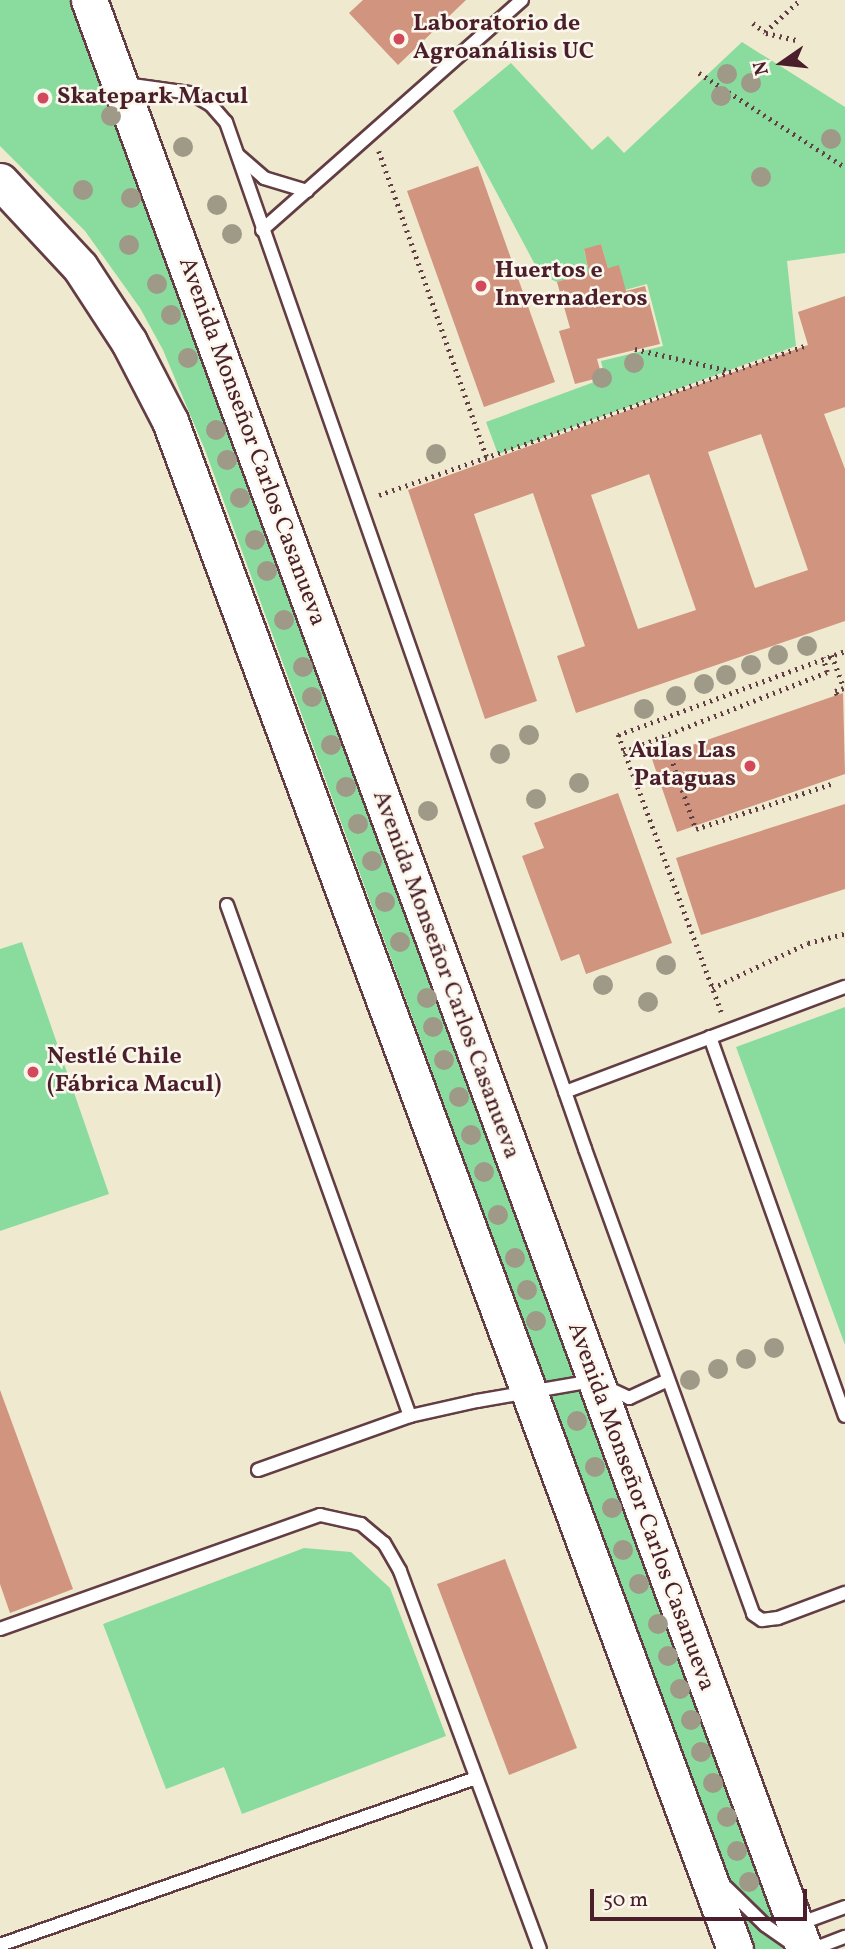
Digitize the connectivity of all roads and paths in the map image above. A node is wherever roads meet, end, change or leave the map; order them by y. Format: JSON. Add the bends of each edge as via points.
{"nodes":[{"id":1,"x":89,"y":0,"type":"edge"},
{"id":2,"x":522,"y":0,"type":"edge"},
{"id":3,"x":800,"y":0,"type":"edge"},
{"id":4,"x":753,"y":23,"type":"dead end"},
{"id":5,"x":765,"y":32,"type":"junction"},
{"id":6,"x":796,"y":40,"type":"dead end"},
{"id":7,"x":699,"y":73,"type":"dead end"},
{"id":8,"x":121,"y":84,"type":"junction"},
{"id":9,"x":373,"y":133,"type":"junction"},
{"id":10,"x":235,"y":152,"type":"junction"},
{"id":11,"x":845,"y":167,"type":"edge"},
{"id":12,"x":0,"y":181,"type":"edge"},
{"id":13,"x":307,"y":191,"type":"junction"},
{"id":14,"x":262,"y":230,"type":"junction"},
{"id":15,"x":808,"y":345,"type":"dead end"},
{"id":16,"x":635,"y":349,"type":"dead end"},
{"id":17,"x":733,"y":372,"type":"junction"},
{"id":18,"x":487,"y":457,"type":"junction"},
{"id":19,"x":358,"y":503,"type":"junction"},
{"id":20,"x":845,"y":651,"type":"edge"},
{"id":21,"x":832,"y":655,"type":"junction"},
{"id":22,"x":823,"y":658,"type":"junction"},
{"id":23,"x":844,"y":688,"type":"edge"},
{"id":24,"x":836,"y":695,"type":"dead end"},
{"id":25,"x":664,"y":737,"type":"junction"},
{"id":26,"x":623,"y":752,"type":"junction"},
{"id":27,"x":834,"y":783,"type":"dead end"},
{"id":28,"x":227,"y":905,"type":"dead end"},
{"id":29,"x":845,"y":934,"type":"edge"},
{"id":30,"x":845,"y":987,"type":"edge"},
{"id":31,"x":712,"y":988,"type":"junction"},
{"id":32,"x":728,"y":1030,"type":"junction"},
{"id":33,"x":710,"y":1037,"type":"junction"},
{"id":34,"x":565,"y":1092,"type":"junction"},
{"id":35,"x":668,"y":1380,"type":"junction"},
{"id":36,"x":593,"y":1381,"type":"junction"},
{"id":37,"x":528,"y":1390,"type":"junction"},
{"id":38,"x":410,"y":1416,"type":"junction"},
{"id":39,"x":845,"y":1416,"type":"edge"},
{"id":40,"x":258,"y":1470,"type":"dead end"},
{"id":41,"x":845,"y":1593,"type":"edge"},
{"id":42,"x":0,"y":1629,"type":"edge"},
{"id":43,"x":476,"y":1778,"type":"junction"},
{"id":44,"x":696,"y":1840,"type":"junction"},
{"id":45,"x":845,"y":1907,"type":"edge"},
{"id":46,"x":845,"y":1937,"type":"edge"},
{"id":47,"x":803,"y":1943,"type":"edge"},
{"id":48,"x":0,"y":1945,"type":"edge"},
{"id":49,"x":540,"y":1949,"type":"edge"},
{"id":50,"x":735,"y":1949,"type":"edge"}],
"edges":[{"from":1,"to":8,"type":"main road","name":"Avenida Monseñor Carlos Casanueva"},
{"from":2,"to":9,"type":"lane"},
{"from":3,"to":5,"type":"path"},
{"from":4,"to":5,"type":"path"},
{"from":5,"to":6,"type":"path"},
{"from":7,"to":11,"type":"path"},
{"from":8,"to":10,"type":"lane","via":[[166,87],[198,97],[226,122]]},
{"from":8,"to":36,"type":"main road","name":"Avenida Monseñor Carlos Casanueva"},
{"from":9,"to":13,"type":"lane"},
{"from":9,"to":18,"type":"path"},
{"from":10,"to":13,"type":"lane","via":[[264,178]]},
{"from":10,"to":14,"type":"lane"},
{"from":12,"to":37,"type":"main road","via":[[80,267],[130,342],[170,421]]},
{"from":13,"to":14,"type":"lane"},
{"from":14,"to":19,"type":"lane"},
{"from":15,"to":17,"type":"path"},
{"from":16,"to":17,"type":"path"},
{"from":17,"to":18,"type":"path"},
{"from":18,"to":19,"type":"path"},
{"from":19,"to":34,"type":"lane"},
{"from":20,"to":21,"type":"path"},
{"from":21,"to":22,"type":"path"},
{"from":21,"to":23,"type":"path"},
{"from":22,"to":25,"type":"path","via":[[827,672]]},
{"from":22,"to":26,"type":"path","via":[[618,736]]},
{"from":23,"to":24,"type":"path","via":[[835,691]]},
{"from":25,"to":26,"type":"path"},
{"from":25,"to":27,"type":"path","via":[[696,829]]},
{"from":26,"to":31,"type":"path"},
{"from":28,"to":38,"type":"lane"},
{"from":29,"to":31,"type":"path","via":[[808,943]]},
{"from":30,"to":32,"type":"lane"},
{"from":31,"to":32,"type":"path"},
{"from":32,"to":33,"type":"lane"},
{"from":33,"to":34,"type":"lane"},
{"from":33,"to":39,"type":"lane"},
{"from":34,"to":35,"type":"lane"},
{"from":35,"to":36,"type":"lane","via":[[629,1398]]},
{"from":35,"to":41,"type":"lane","via":[[753,1614],[762,1620],[778,1618]]},
{"from":36,"to":37,"type":"lane"},
{"from":36,"to":47,"type":"main road","name":"Avenida Monseñor Carlos Casanueva"},
{"from":37,"to":38,"type":"lane"},
{"from":37,"to":44,"type":"main road"},
{"from":38,"to":40,"type":"lane"},
{"from":42,"to":43,"type":"lane","via":[[261,1533],[320,1515],[348,1519],[372,1532],[394,1556]]},
{"from":43,"to":48,"type":"lane"},
{"from":43,"to":49,"type":"lane"},
{"from":44,"to":47,"type":"lane","via":[[734,1899]]},
{"from":44,"to":50,"type":"main road"},
{"from":45,"to":47,"type":"lane"},
{"from":46,"to":47,"type":"lane"}]}
